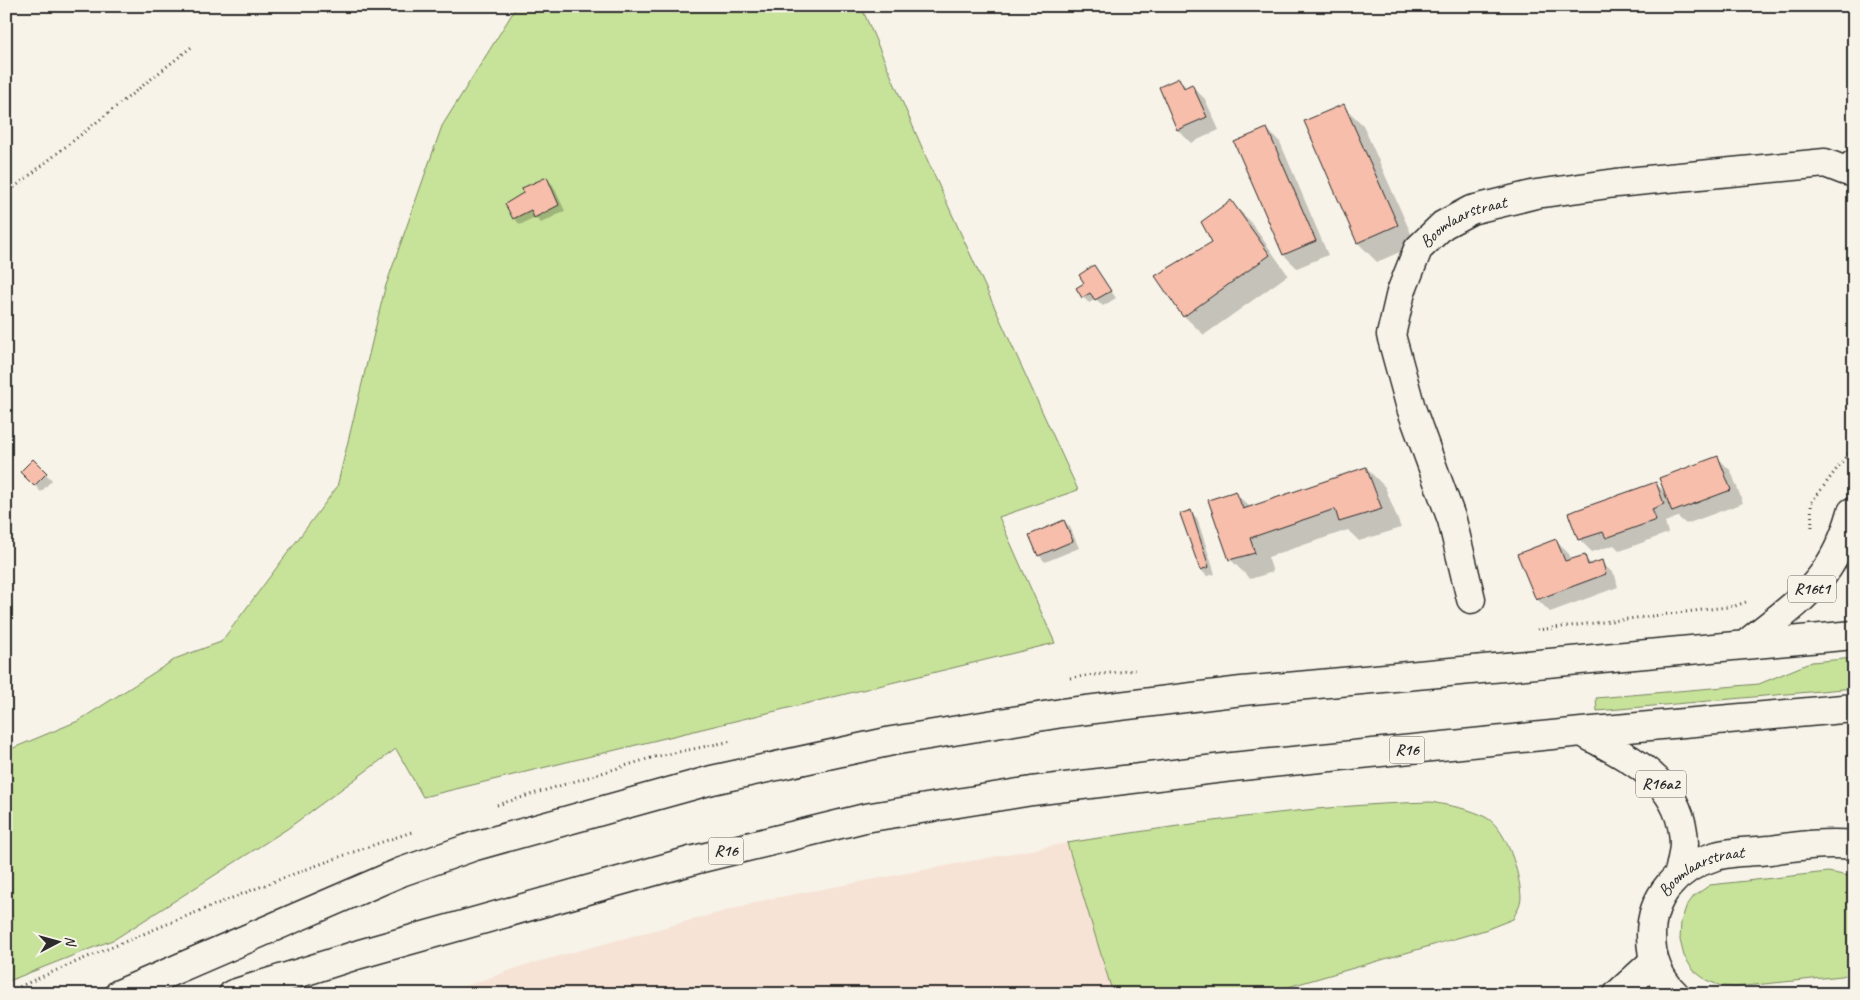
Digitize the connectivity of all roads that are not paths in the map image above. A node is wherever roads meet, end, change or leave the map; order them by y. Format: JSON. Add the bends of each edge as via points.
{"nodes":[{"id":1,"x":1851,"y":172,"type":"edge"},
{"id":2,"x":1853,"y":509,"type":"edge"},
{"id":3,"x":1854,"y":548,"type":"edge"},
{"id":4,"x":1471,"y":599,"type":"dead end"},
{"id":5,"x":1854,"y":635,"type":"edge"},
{"id":6,"x":1745,"y":645,"type":"junction"},
{"id":7,"x":1854,"y":708,"type":"edge"},
{"id":8,"x":1582,"y":732,"type":"junction"},
{"id":9,"x":1854,"y":845,"type":"edge"},
{"id":10,"x":1679,"y":873,"type":"junction"},
{"id":11,"x":1654,"y":961,"type":"junction"},
{"id":12,"x":118,"y":994,"type":"edge"},
{"id":13,"x":233,"y":994,"type":"edge"},
{"id":14,"x":1618,"y":994,"type":"edge"},
{"id":15,"x":1675,"y":994,"type":"edge"}],
"edges":[{"from":1,"to":4,"type":"main road","name":"Boomlaarstraat","via":[[1825,163],[1536,194],[1470,210],[1443,226],[1418,249],[1401,292],[1391,335],[1410,408],[1452,520]]},
{"from":2,"to":3,"type":"main road","via":[[1851,531]]},
{"from":2,"to":6,"type":"main road","number":"R16t1","via":[[1833,560],[1815,585],[1799,603]]},
{"from":5,"to":6,"type":"main road"},
{"from":6,"to":12,"type":"main road","via":[[1242,691],[1062,713],[883,743],[712,780],[475,846],[402,872]]},
{"from":7,"to":8,"type":"main road","number":"R16"},
{"from":8,"to":10,"type":"main road","number":"R16a2","via":[[1643,768],[1671,796],[1681,819],[1684,844]]},
{"from":8,"to":13,"type":"main road","number":"R16","via":[[1232,767],[1032,791],[865,818],[676,865],[360,954]]},
{"from":9,"to":10,"type":"main road","name":"Boomlaarstraat","via":[[1830,843],[1713,857]]},
{"from":10,"to":11,"type":"main road","name":"Boomlaarstraat","via":[[1663,891],[1653,914],[1651,945]]},
{"from":11,"to":14,"type":"main road"},
{"from":11,"to":15,"type":"main road","name":"Boomlaarstraat","via":[[1661,977]]}]}
